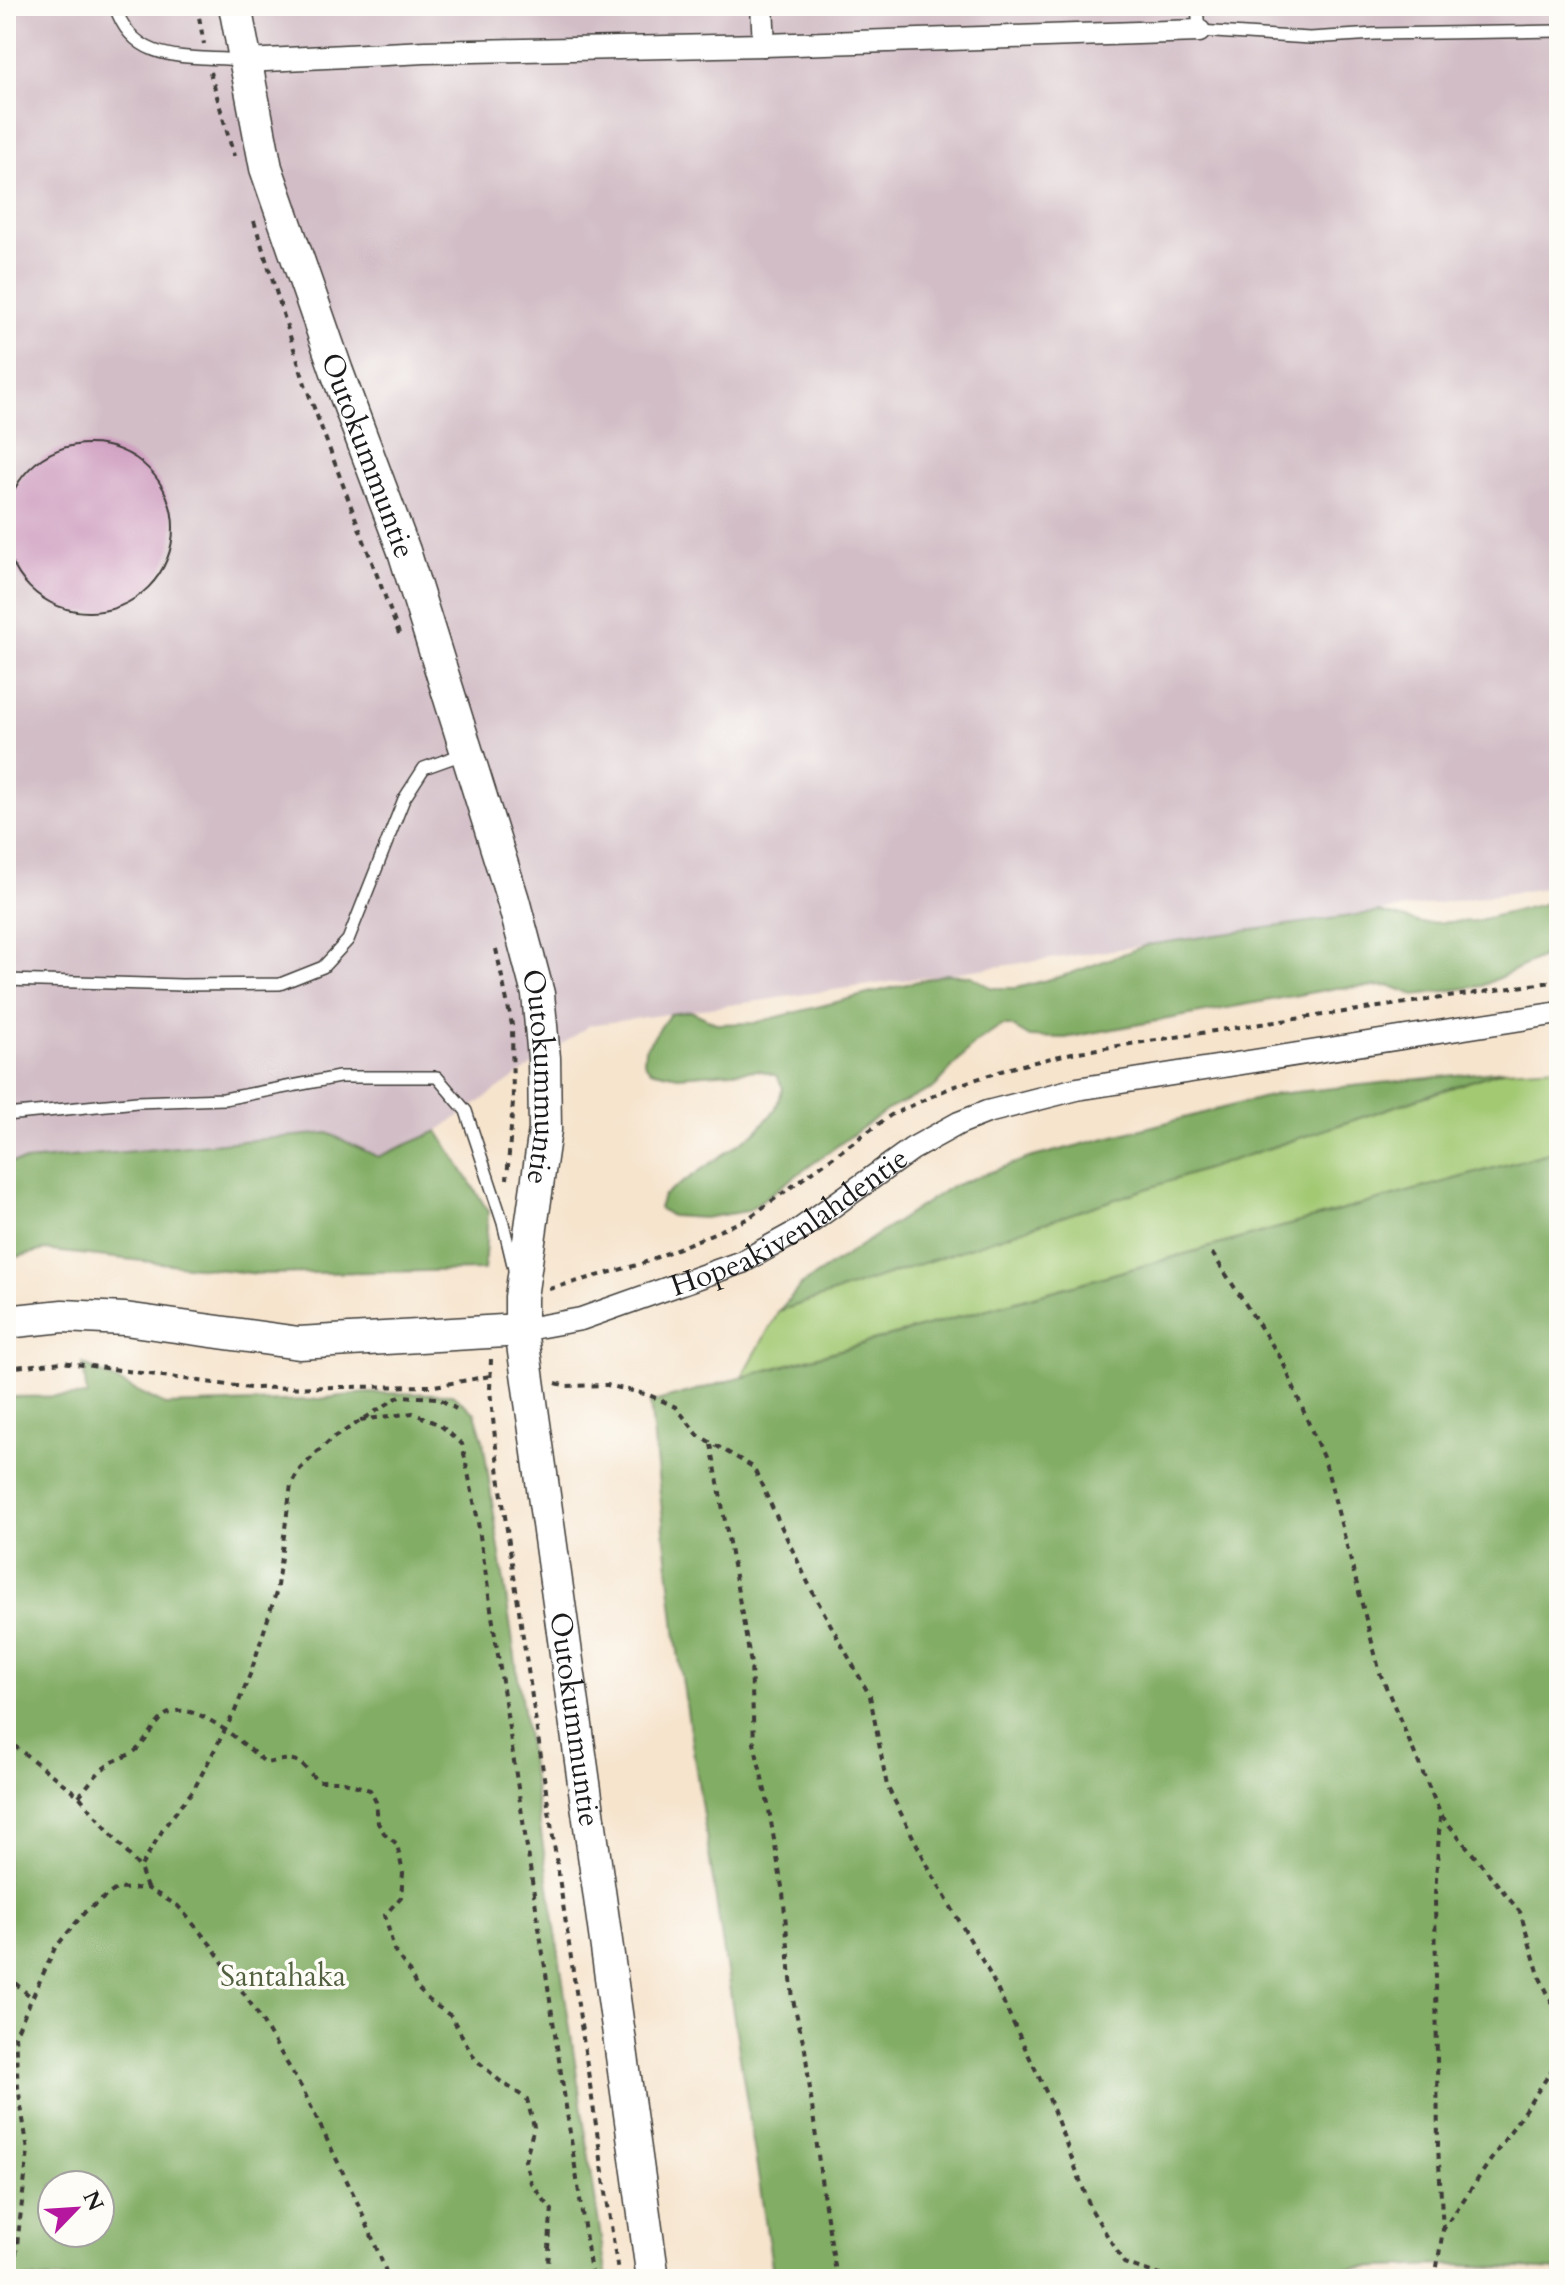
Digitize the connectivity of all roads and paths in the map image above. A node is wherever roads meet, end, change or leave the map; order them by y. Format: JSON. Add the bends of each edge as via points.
{"nodes":[{"id":1,"x":115,"y":6,"type":"edge"},
{"id":2,"x":197,"y":6,"type":"edge"},
{"id":3,"x":235,"y":6,"type":"edge"},
{"id":4,"x":762,"y":6,"type":"edge"},
{"id":5,"x":1197,"y":6,"type":"edge"},
{"id":6,"x":1199,"y":31,"type":"junction"},
{"id":7,"x":1559,"y":31,"type":"edge"},
{"id":8,"x":764,"y":45,"type":"junction"},
{"id":9,"x":206,"y":57,"type":"junction"},
{"id":10,"x":246,"y":61,"type":"junction"},
{"id":11,"x":234,"y":156,"type":"dead end"},
{"id":12,"x":251,"y":213,"type":"dead end"},
{"id":13,"x":401,"y":639,"type":"dead end"},
{"id":14,"x":467,"y":753,"type":"junction"},
{"id":15,"x":495,"y":941,"type":"dead end"},
{"id":16,"x":6,"y":980,"type":"edge"},
{"id":17,"x":1559,"y":1013,"type":"edge"},
{"id":18,"x":6,"y":1115,"type":"edge"},
{"id":19,"x":503,"y":1223,"type":"junction"},
{"id":20,"x":1212,"y":1253,"type":"dead end"},
{"id":21,"x":521,"y":1297,"type":"junction"},
{"id":22,"x":6,"y":1322,"type":"edge"},
{"id":23,"x":507,"y":1331,"type":"junction"},
{"id":24,"x":6,"y":1368,"type":"edge"},
{"id":25,"x":490,"y":1376,"type":"junction"},
{"id":26,"x":527,"y":1377,"type":"junction"},
{"id":27,"x":456,"y":1409,"type":"dead end"},
{"id":28,"x":360,"y":1420,"type":"junction"},
{"id":29,"x":710,"y":1443,"type":"junction"},
{"id":30,"x":225,"y":1731,"type":"junction"},
{"id":31,"x":6,"y":1736,"type":"edge"},
{"id":32,"x":79,"y":1796,"type":"junction"},
{"id":33,"x":1441,"y":1815,"type":"junction"},
{"id":34,"x":140,"y":1868,"type":"junction"},
{"id":35,"x":147,"y":1888,"type":"junction"},
{"id":36,"x":6,"y":1975,"type":"edge"},
{"id":37,"x":31,"y":1997,"type":"junction"},
{"id":38,"x":1559,"y":2016,"type":"edge"},
{"id":39,"x":1559,"y":2060,"type":"edge"},
{"id":40,"x":1443,"y":2230,"type":"junction"},
{"id":41,"x":13,"y":2279,"type":"edge"},
{"id":42,"x":389,"y":2279,"type":"edge"},
{"id":43,"x":545,"y":2279,"type":"edge"},
{"id":44,"x":592,"y":2279,"type":"edge"},
{"id":45,"x":619,"y":2279,"type":"edge"},
{"id":46,"x":653,"y":2279,"type":"edge"},
{"id":47,"x":837,"y":2279,"type":"edge"},
{"id":48,"x":1163,"y":2279,"type":"edge"},
{"id":49,"x":1435,"y":2279,"type":"edge"}],
"edges":[{"from":1,"to":9,"type":"lane","via":[[121,25],[162,55]]},
{"from":2,"to":9,"type":"path"},
{"from":3,"to":10,"type":"street","name":"Outokummuntie"},
{"from":4,"to":8,"type":"street"},
{"from":5,"to":6,"type":"lane"},
{"from":6,"to":7,"type":"lane","via":[[1310,38]]},
{"from":6,"to":8,"type":"street"},
{"from":8,"to":10,"type":"street"},
{"from":9,"to":10,"type":"lane"},
{"from":9,"to":11,"type":"path"},
{"from":10,"to":14,"type":"street","name":"Outokummuntie","via":[[266,168],[404,551]]},
{"from":12,"to":13,"type":"path","via":[[305,384]]},
{"from":14,"to":16,"type":"lane","via":[[424,768],[404,799],[348,940],[323,967],[280,984]]},
{"from":14,"to":21,"type":"street","name":"Outokummuntie","via":[[538,994],[545,1130]]},
{"from":15,"to":19,"type":"path","via":[[512,1025],[513,1102]]},
{"from":17,"to":23,"type":"street","name":"Hopeakivenlahdentie","via":[[1077,1089],[987,1112],[912,1149],[798,1231],[742,1262],[581,1319]]},
{"from":18,"to":19,"type":"lane","via":[[224,1099],[339,1077],[437,1077],[466,1111]]},
{"from":19,"to":21,"type":"lane"},
{"from":20,"to":33,"type":"path","via":[[1282,1360],[1325,1462],[1380,1673]]},
{"from":21,"to":23,"type":"street","name":"Outokummuntie"},
{"from":22,"to":23,"type":"street","name":"Hopeakivenlahdentie","via":[[63,1316],[125,1319],[299,1343]]},
{"from":23,"to":25,"type":"path"},
{"from":23,"to":26,"type":"street","name":"Outokummuntie"},
{"from":24,"to":25,"type":"path","via":[[62,1362],[250,1388],[435,1386]]},
{"from":25,"to":45,"type":"path","via":[[499,1476]]},
{"from":26,"to":29,"type":"path","via":[[649,1395],[676,1407]]},
{"from":26,"to":46,"type":"street","name":"Outokummuntie"},
{"from":27,"to":28,"type":"path","via":[[438,1398],[400,1396]]},
{"from":28,"to":30,"type":"path","via":[[313,1455],[291,1485],[276,1593]]},
{"from":28,"to":44,"type":"path","via":[[413,1413],[440,1425],[462,1444],[487,1577]]},
{"from":29,"to":47,"type":"path","via":[[751,1664],[754,1743],[783,1893],[793,2000],[805,2049]]},
{"from":29,"to":48,"type":"path","via":[[753,1467],[870,1696],[887,1786],[996,1988],[1048,2096],[1091,2209],[1124,2263]]},
{"from":30,"to":32,"type":"path","via":[[210,1719],[176,1710],[133,1753],[106,1766]]},
{"from":30,"to":34,"type":"path","via":[[194,1789]]},
{"from":30,"to":43,"type":"path","via":[[266,1763],[300,1761],[317,1781],[341,1781],[370,1790],[378,1823],[397,1844],[403,1873],[401,1897],[385,1915],[394,1950],[417,1988],[451,2016],[475,2059],[527,2099],[534,2127],[525,2161],[531,2183],[552,2210]]},
{"from":31,"to":32,"type":"path"},
{"from":32,"to":34,"type":"path"},
{"from":33,"to":38,"type":"path","via":[[1520,1912],[1540,1978]]},
{"from":33,"to":40,"type":"path","via":[[1435,1895]]},
{"from":34,"to":35,"type":"path"},
{"from":35,"to":37,"type":"path","via":[[116,1889],[85,1912],[55,1948]]},
{"from":35,"to":42,"type":"path","via":[[178,1906],[257,2013],[303,2090]]},
{"from":36,"to":37,"type":"path"},
{"from":37,"to":41,"type":"path","via":[[15,2035],[28,2151]]},
{"from":39,"to":40,"type":"path"},
{"from":40,"to":49,"type":"path"}]}
